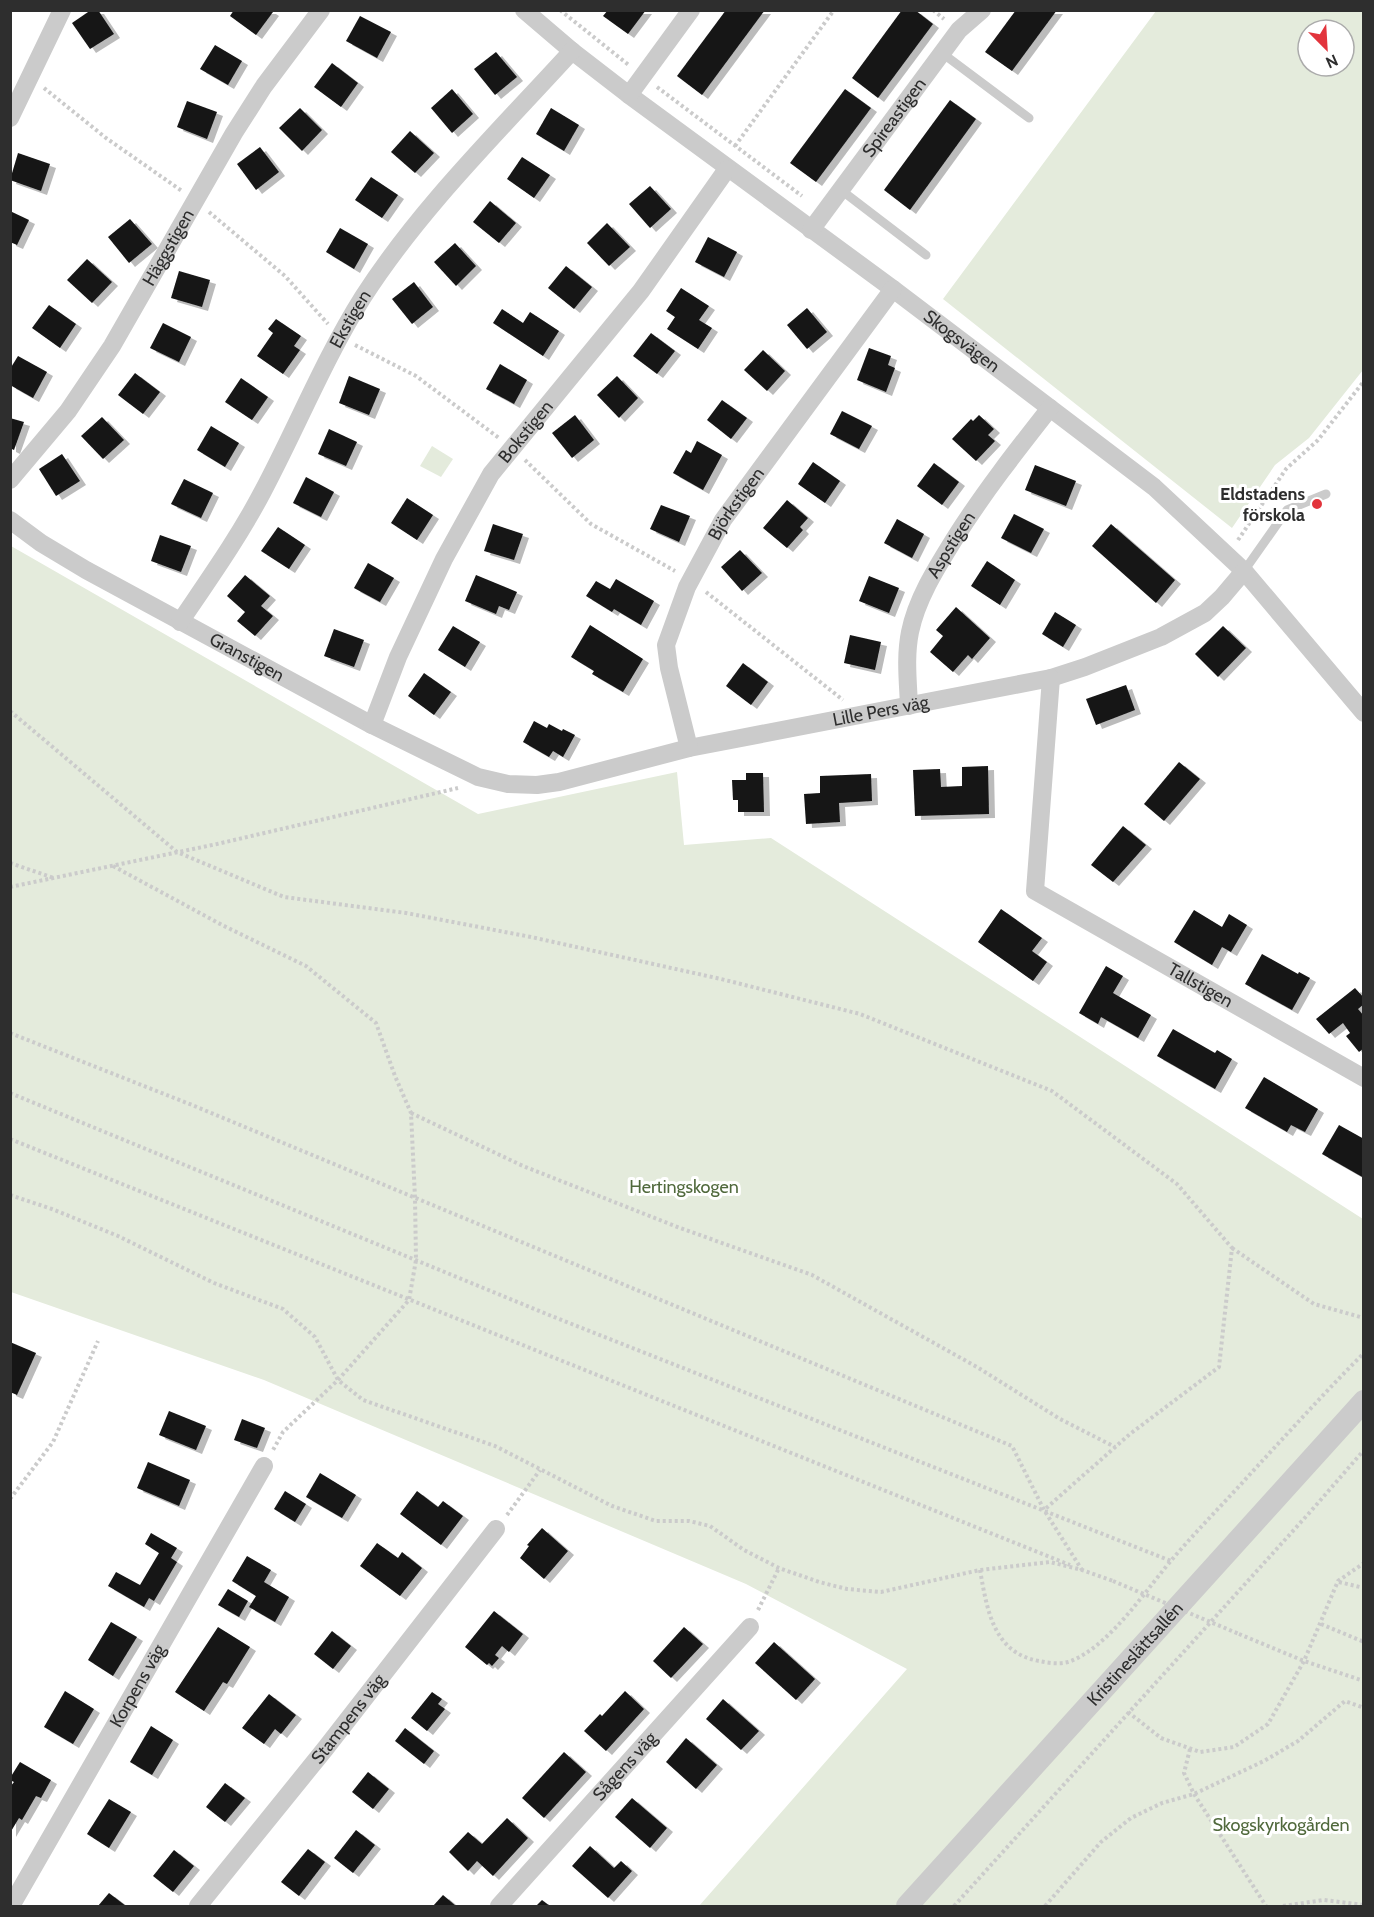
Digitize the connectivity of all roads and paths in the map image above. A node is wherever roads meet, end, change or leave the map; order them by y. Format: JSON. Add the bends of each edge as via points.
{"nodes":[{"id":1,"x":62,"y":10,"type":"edge"},
{"id":2,"x":321,"y":10,"type":"edge"},
{"id":3,"x":524,"y":10,"type":"edge"},
{"id":4,"x":560,"y":10,"type":"edge"},
{"id":5,"x":691,"y":10,"type":"edge"},
{"id":6,"x":834,"y":10,"type":"edge"},
{"id":7,"x":982,"y":10,"type":"edge"},
{"id":8,"x":572,"y":51,"type":"junction"},
{"id":9,"x":942,"y":53,"type":"junction"},
{"id":10,"x":643,"y":76,"type":"junction"},
{"id":11,"x":30,"y":77,"type":"junction"},
{"id":12,"x":629,"y":95,"type":"junction"},
{"id":13,"x":10,"y":118,"type":"edge"},
{"id":14,"x":1029,"y":118,"type":"dead end"},
{"id":15,"x":735,"y":146,"type":"junction"},
{"id":16,"x":727,"y":169,"type":"junction"},
{"id":17,"x":841,"y":190,"type":"junction"},
{"id":18,"x":194,"y":200,"type":"junction"},
{"id":19,"x":825,"y":213,"type":"junction"},
{"id":20,"x":811,"y":230,"type":"junction"},
{"id":21,"x":926,"y":255,"type":"dead end"},
{"id":22,"x":893,"y":289,"type":"junction"},
{"id":23,"x":339,"y":337,"type":"junction"},
{"id":24,"x":1364,"y":381,"type":"edge"},
{"id":25,"x":1050,"y":408,"type":"junction"},
{"id":26,"x":513,"y":448,"type":"junction"},
{"id":27,"x":10,"y":480,"type":"edge"},
{"id":28,"x":1326,"y":494,"type":"dead end"},
{"id":29,"x":10,"y":520,"type":"edge"},
{"id":30,"x":1228,"y":556,"type":"junction"},
{"id":31,"x":1244,"y":571,"type":"junction"},
{"id":32,"x":691,"y":580,"type":"junction"},
{"id":33,"x":180,"y":622,"type":"junction"},
{"id":34,"x":1051,"y":678,"type":"junction"},
{"id":35,"x":909,"y":706,"type":"junction"},
{"id":36,"x":10,"y":711,"type":"edge"},
{"id":37,"x":1364,"y":713,"type":"edge"},
{"id":38,"x":861,"y":714,"type":"junction"},
{"id":39,"x":372,"y":725,"type":"junction"},
{"id":40,"x":689,"y":748,"type":"junction"},
{"id":41,"x":491,"y":781,"type":"junction"},
{"id":42,"x":177,"y":852,"type":"junction"},
{"id":43,"x":10,"y":863,"type":"edge"},
{"id":44,"x":113,"y":866,"type":"junction"},
{"id":45,"x":54,"y":879,"type":"junction"},
{"id":46,"x":10,"y":887,"type":"edge"},
{"id":47,"x":10,"y":1033,"type":"edge"},
{"id":48,"x":1364,"y":1078,"type":"edge"},
{"id":49,"x":10,"y":1093,"type":"edge"},
{"id":50,"x":411,"y":1113,"type":"junction"},
{"id":51,"x":10,"y":1139,"type":"edge"},
{"id":52,"x":10,"y":1195,"type":"edge"},
{"id":53,"x":415,"y":1198,"type":"junction"},
{"id":54,"x":1232,"y":1248,"type":"junction"},
{"id":55,"x":416,"y":1260,"type":"junction"},
{"id":56,"x":409,"y":1300,"type":"junction"},
{"id":57,"x":1364,"y":1318,"type":"edge"},
{"id":58,"x":98,"y":1341,"type":"dead end"},
{"id":59,"x":1364,"y":1353,"type":"edge"},
{"id":60,"x":338,"y":1380,"type":"junction"},
{"id":61,"x":1364,"y":1401,"type":"edge"},
{"id":62,"x":1115,"y":1447,"type":"junction"},
{"id":63,"x":1364,"y":1450,"type":"edge"},
{"id":64,"x":264,"y":1466,"type":"joint"},
{"id":65,"x":540,"y":1470,"type":"junction"},
{"id":66,"x":10,"y":1499,"type":"edge"},
{"id":67,"x":1044,"y":1510,"type":"junction"},
{"id":68,"x":496,"y":1529,"type":"joint"},
{"id":69,"x":1171,"y":1561,"type":"junction"},
{"id":70,"x":1364,"y":1563,"type":"edge"},
{"id":71,"x":779,"y":1568,"type":"junction"},
{"id":72,"x":980,"y":1570,"type":"junction"},
{"id":73,"x":1082,"y":1570,"type":"junction"},
{"id":74,"x":1338,"y":1581,"type":"junction"},
{"id":75,"x":1364,"y":1588,"type":"edge"},
{"id":76,"x":1321,"y":1624,"type":"junction"},
{"id":77,"x":750,"y":1627,"type":"joint"},
{"id":78,"x":1364,"y":1642,"type":"edge"},
{"id":79,"x":1304,"y":1661,"type":"junction"},
{"id":80,"x":1364,"y":1681,"type":"edge"},
{"id":81,"x":1364,"y":1708,"type":"edge"},
{"id":82,"x":1128,"y":1712,"type":"junction"},
{"id":83,"x":1190,"y":1749,"type":"junction"},
{"id":84,"x":1194,"y":1794,"type":"junction"},
{"id":85,"x":1364,"y":1905,"type":"edge"},
{"id":86,"x":11,"y":1906,"type":"edge"},
{"id":87,"x":198,"y":1906,"type":"edge"},
{"id":88,"x":499,"y":1906,"type":"edge"},
{"id":89,"x":907,"y":1906,"type":"edge"},
{"id":90,"x":954,"y":1906,"type":"edge"},
{"id":91,"x":1045,"y":1906,"type":"edge"},
{"id":92,"x":1266,"y":1906,"type":"edge"},
{"id":93,"x":1283,"y":1906,"type":"edge"}],
"edges":[{"from":1,"to":11,"type":"street"},
{"from":2,"to":18,"type":"street","name":"Häggstigen","via":[[264,86]]},
{"from":3,"to":8,"type":"street","name":"Skogsvägen"},
{"from":4,"to":10,"type":"path"},
{"from":5,"to":10,"type":"street"},
{"from":6,"to":15,"type":"path"},
{"from":7,"to":9,"type":"street","name":"Spireastigen","via":[[959,30]]},
{"from":8,"to":12,"type":"street","name":"Skogsvägen"},
{"from":8,"to":23,"type":"street","name":"Ekstigen","via":[[433,205],[370,287]]},
{"from":9,"to":14,"type":"lane"},
{"from":9,"to":17,"type":"street","name":"Spireastigen"},
{"from":10,"to":12,"type":"street"},
{"from":10,"to":15,"type":"path"},
{"from":11,"to":13,"type":"street"},
{"from":11,"to":18,"type":"path","via":[[106,138]]},
{"from":12,"to":16,"type":"street","name":"Skogsvägen"},
{"from":15,"to":19,"type":"path"},
{"from":16,"to":20,"type":"street","name":"Skogsvägen"},
{"from":16,"to":26,"type":"street","name":"Bokstigen","via":[[641,291]]},
{"from":17,"to":19,"type":"street","name":"Spireastigen"},
{"from":17,"to":21,"type":"lane"},
{"from":18,"to":23,"type":"path","via":[[285,276]]},
{"from":18,"to":27,"type":"street","name":"Häggstigen","via":[[112,346],[68,411]]},
{"from":19,"to":20,"type":"street","name":"Spireastigen"},
{"from":20,"to":22,"type":"street","name":"Skogsvägen"},
{"from":22,"to":25,"type":"street","name":"Skogsvägen"},
{"from":22,"to":32,"type":"street","name":"Björkstigen","via":[[723,520]]},
{"from":23,"to":26,"type":"path","via":[[416,376]]},
{"from":23,"to":33,"type":"street","name":"Ekstigen","via":[[247,521]]},
{"from":24,"to":30,"type":"path","via":[[1318,441],[1286,469]]},
{"from":25,"to":30,"type":"street","name":"Skogsvägen","via":[[1154,487]]},
{"from":25,"to":35,"type":"street","name":"Aspstigen","via":[[971,513],[918,604],[906,657]]},
{"from":26,"to":32,"type":"path","via":[[591,524]]},
{"from":26,"to":39,"type":"street","name":"Bokstigen","via":[[491,474],[444,559],[398,657]]},
{"from":28,"to":31,"type":"lane","via":[[1287,510]]},
{"from":29,"to":33,"type":"street","name":"Granstigen","via":[[86,570]]},
{"from":30,"to":31,"type":"street","name":"Skogsvägen"},
{"from":31,"to":34,"type":"street","name":"Lille Pers väg","via":[[1205,613],[1161,637]]},
{"from":31,"to":37,"type":"street","name":"Skogsvägen"},
{"from":32,"to":38,"type":"path"},
{"from":32,"to":40,"type":"street","name":"Björkstigen","via":[[666,645]]},
{"from":33,"to":39,"type":"street","name":"Granstigen"},
{"from":34,"to":35,"type":"street","name":"Lille Pers väg"},
{"from":34,"to":48,"type":"street","name":"Tallstigen","via":[[1035,891]]},
{"from":35,"to":38,"type":"street","name":"Lille Pers väg"},
{"from":36,"to":42,"type":"path"},
{"from":38,"to":40,"type":"street","name":"Lille Pers väg"},
{"from":39,"to":41,"type":"street","name":"Granstigen"},
{"from":40,"to":41,"type":"street","name":"Lille Pers väg","via":[[559,782],[537,785]]},
{"from":41,"to":42,"type":"path"},
{"from":42,"to":44,"type":"path"},
{"from":42,"to":54,"type":"path","via":[[284,897],[406,913],[531,937],[860,1014],[1052,1091],[1177,1184]]},
{"from":43,"to":45,"type":"path"},
{"from":44,"to":45,"type":"path"},
{"from":44,"to":50,"type":"path","via":[[306,966],[376,1023]]},
{"from":45,"to":46,"type":"path"},
{"from":47,"to":53,"type":"path"},
{"from":49,"to":55,"type":"path"},
{"from":50,"to":53,"type":"path"},
{"from":50,"to":62,"type":"path","via":[[523,1166],[812,1275]]},
{"from":51,"to":56,"type":"path"},
{"from":52,"to":60,"type":"path","via":[[118,1236],[214,1283],[283,1309],[315,1337]]},
{"from":53,"to":55,"type":"path"},
{"from":53,"to":67,"type":"path","via":[[1012,1446]]},
{"from":54,"to":57,"type":"path","via":[[1314,1304]]},
{"from":54,"to":62,"type":"path","via":[[1219,1367]]},
{"from":55,"to":56,"type":"path"},
{"from":55,"to":67,"type":"path"},
{"from":56,"to":60,"type":"path"},
{"from":56,"to":73,"type":"path"},
{"from":58,"to":66,"type":"path","via":[[53,1442]]},
{"from":59,"to":69,"type":"path"},
{"from":60,"to":64,"type":"path","via":[[283,1432]]},
{"from":60,"to":65,"type":"path","via":[[363,1400],[495,1446]]},
{"from":61,"to":89,"type":"street","name":"Kristineslättsallén"},
{"from":62,"to":67,"type":"path"},
{"from":63,"to":82,"type":"path"},
{"from":64,"to":86,"type":"street","name":"Korpens väg"},
{"from":65,"to":68,"type":"path"},
{"from":65,"to":71,"type":"path","via":[[612,1506],[657,1521],[689,1521],[710,1526]]},
{"from":67,"to":69,"type":"path"},
{"from":67,"to":73,"type":"path"},
{"from":68,"to":87,"type":"street","name":"Stampens väg"},
{"from":69,"to":72,"type":"path","via":[[1134,1608],[1089,1651],[1069,1662],[1051,1663],[1018,1655],[1004,1644],[993,1621]]},
{"from":70,"to":74,"type":"path"},
{"from":71,"to":72,"type":"path","via":[[847,1589],[881,1592]]},
{"from":71,"to":77,"type":"path"},
{"from":72,"to":73,"type":"path","via":[[1050,1562]]},
{"from":73,"to":79,"type":"path","bridge":true},
{"from":74,"to":75,"type":"path"},
{"from":74,"to":76,"type":"path"},
{"from":76,"to":78,"type":"path"},
{"from":76,"to":79,"type":"path"},
{"from":77,"to":88,"type":"street","name":"Sågens väg"},
{"from":79,"to":80,"type":"path"},
{"from":79,"to":83,"type":"path","via":[[1268,1724],[1234,1747],[1200,1752]]},
{"from":81,"to":84,"type":"path","via":[[1345,1701],[1298,1741]]},
{"from":82,"to":83,"type":"path","via":[[1161,1738]]},
{"from":82,"to":90,"type":"path"},
{"from":83,"to":84,"type":"path","via":[[1184,1773]]},
{"from":84,"to":91,"type":"path","via":[[1146,1810],[1115,1829]]},
{"from":84,"to":92,"type":"path"},
{"from":85,"to":93,"type":"path","via":[[1324,1900]]}]}
